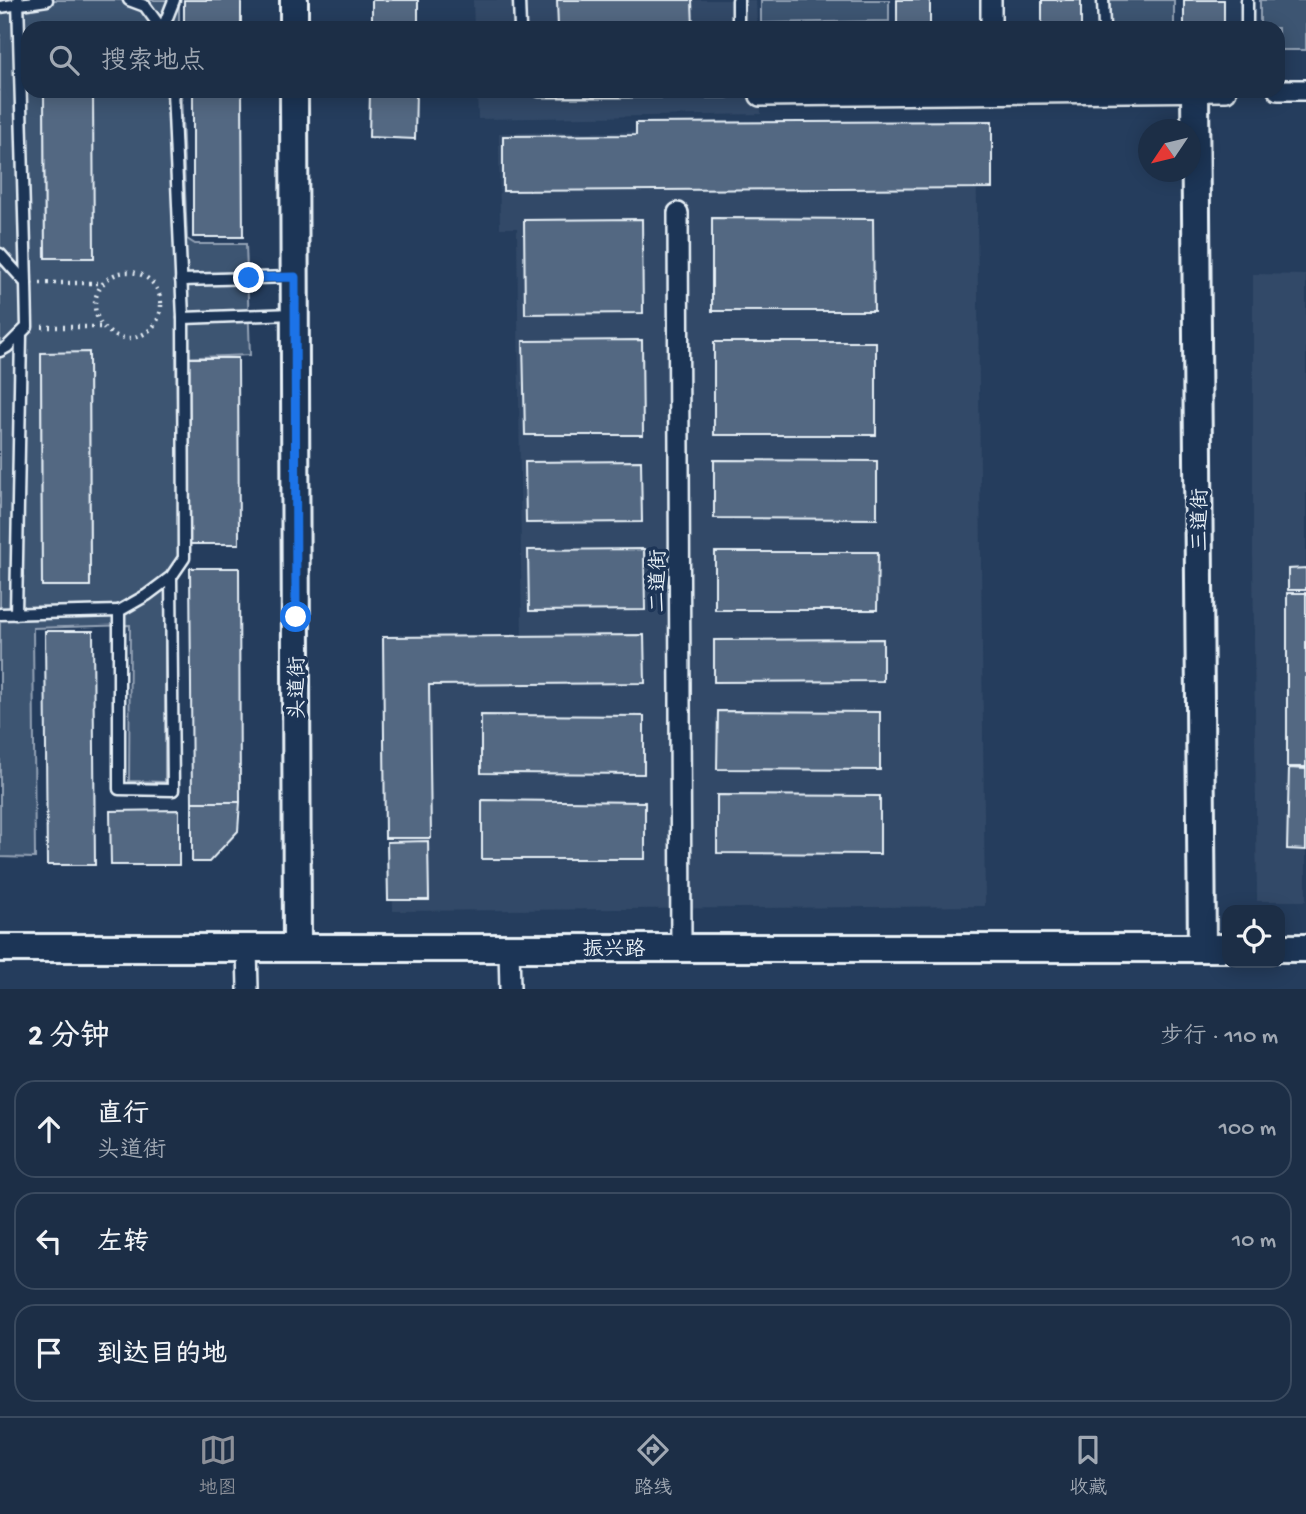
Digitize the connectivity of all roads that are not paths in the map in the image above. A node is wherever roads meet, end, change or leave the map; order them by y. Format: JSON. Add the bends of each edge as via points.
{"nodes":[{"id":1,"x":47,"y":0,"type":"edge"},
{"id":2,"x":129,"y":0,"type":"edge"},
{"id":3,"x":174,"y":0,"type":"edge"},
{"id":4,"x":294,"y":0,"type":"edge"},
{"id":5,"x":519,"y":0,"type":"edge"},
{"id":6,"x":738,"y":0,"type":"edge"},
{"id":7,"x":991,"y":0,"type":"edge"},
{"id":8,"x":1103,"y":0,"type":"edge"},
{"id":9,"x":1247,"y":0,"type":"edge"},
{"id":10,"x":18,"y":2,"type":"edge"},
{"id":11,"x":0,"y":7,"type":"edge"},
{"id":12,"x":157,"y":21,"type":"edge"},
{"id":13,"x":165,"y":21,"type":"edge"},
{"id":14,"x":294,"y":21,"type":"edge"},
{"id":15,"x":520,"y":21,"type":"edge"},
{"id":16,"x":738,"y":21,"type":"edge"},
{"id":17,"x":991,"y":21,"type":"edge"},
{"id":18,"x":1104,"y":21,"type":"edge"},
{"id":19,"x":1247,"y":21,"type":"edge"},
{"id":20,"x":1285,"y":90,"type":"edge"},
{"id":21,"x":1306,"y":90,"type":"edge"},
{"id":22,"x":173,"y":98,"type":"edge"},
{"id":23,"x":294,"y":98,"type":"edge"},
{"id":24,"x":1195,"y":98,"type":"edge"},
{"id":25,"x":678,"y":213,"type":"dead end"},
{"id":26,"x":0,"y":254,"type":"edge"},
{"id":27,"x":295,"y":277,"type":"junction"},
{"id":28,"x":181,"y":280,"type":"junction"},
{"id":29,"x":26,"y":283,"type":"junction"},
{"id":30,"x":295,"y":314,"type":"junction"},
{"id":31,"x":183,"y":318,"type":"junction"},
{"id":32,"x":24,"y":330,"type":"junction"},
{"id":33,"x":0,"y":351,"type":"edge"},
{"id":34,"x":171,"y":577,"type":"junction"},
{"id":35,"x":119,"y":611,"type":"junction"},
{"id":36,"x":0,"y":614,"type":"edge"},
{"id":37,"x":16,"y":614,"type":"junction"},
{"id":38,"x":0,"y":948,"type":"edge"},
{"id":39,"x":247,"y":948,"type":"junction"},
{"id":40,"x":297,"y":948,"type":"junction"},
{"id":41,"x":509,"y":948,"type":"junction"},
{"id":42,"x":681,"y":948,"type":"junction"},
{"id":43,"x":1215,"y":948,"type":"edge"},
{"id":44,"x":1285,"y":948,"type":"edge"},
{"id":45,"x":1306,"y":948,"type":"edge"},
{"id":46,"x":248,"y":989,"type":"edge"},
{"id":47,"x":510,"y":989,"type":"edge"}],
"edges":[{"from":1,"to":10,"type":"lane"},
{"from":2,"to":12,"type":"lane","via":[[145,6]]},
{"from":3,"to":13,"type":"lane"},
{"from":4,"to":14,"type":"street"},
{"from":5,"to":15,"type":"lane"},
{"from":6,"to":16,"type":"lane"},
{"from":7,"to":17,"type":"street"},
{"from":8,"to":18,"type":"lane"},
{"from":9,"to":19,"type":"lane"},
{"from":10,"to":11,"type":"lane"},
{"from":10,"to":29,"type":"lane"},
{"from":20,"to":21,"type":"street"},
{"from":22,"to":28,"type":"lane"},
{"from":23,"to":27,"type":"street","name":"头道街"},
{"from":24,"to":43,"type":"street","name":"三道街"},
{"from":25,"to":42,"type":"street","name":"二道街"},
{"from":26,"to":29,"type":"lane"},
{"from":27,"to":28,"type":"lane"},
{"from":27,"to":30,"type":"street","name":"头道街"},
{"from":28,"to":31,"type":"lane"},
{"from":29,"to":32,"type":"lane"},
{"from":30,"to":31,"type":"lane"},
{"from":30,"to":40,"type":"street","name":"头道街"},
{"from":31,"to":34,"type":"lane","via":[[184,558]]},
{"from":32,"to":33,"type":"lane"},
{"from":32,"to":37,"type":"lane"},
{"from":34,"to":35,"type":"lane"},
{"from":34,"to":35,"type":"lane","via":[[173,790],[119,789]]},
{"from":35,"to":37,"type":"lane"},
{"from":36,"to":37,"type":"lane"},
{"from":38,"to":39,"type":"street","name":"振兴路"},
{"from":39,"to":40,"type":"street","name":"振兴路"},
{"from":39,"to":46,"type":"street"},
{"from":40,"to":41,"type":"street","name":"振兴路"},
{"from":41,"to":42,"type":"street","name":"振兴路"},
{"from":41,"to":47,"type":"street"},
{"from":42,"to":43,"type":"street","name":"振兴路"},
{"from":44,"to":45,"type":"street"}]}
